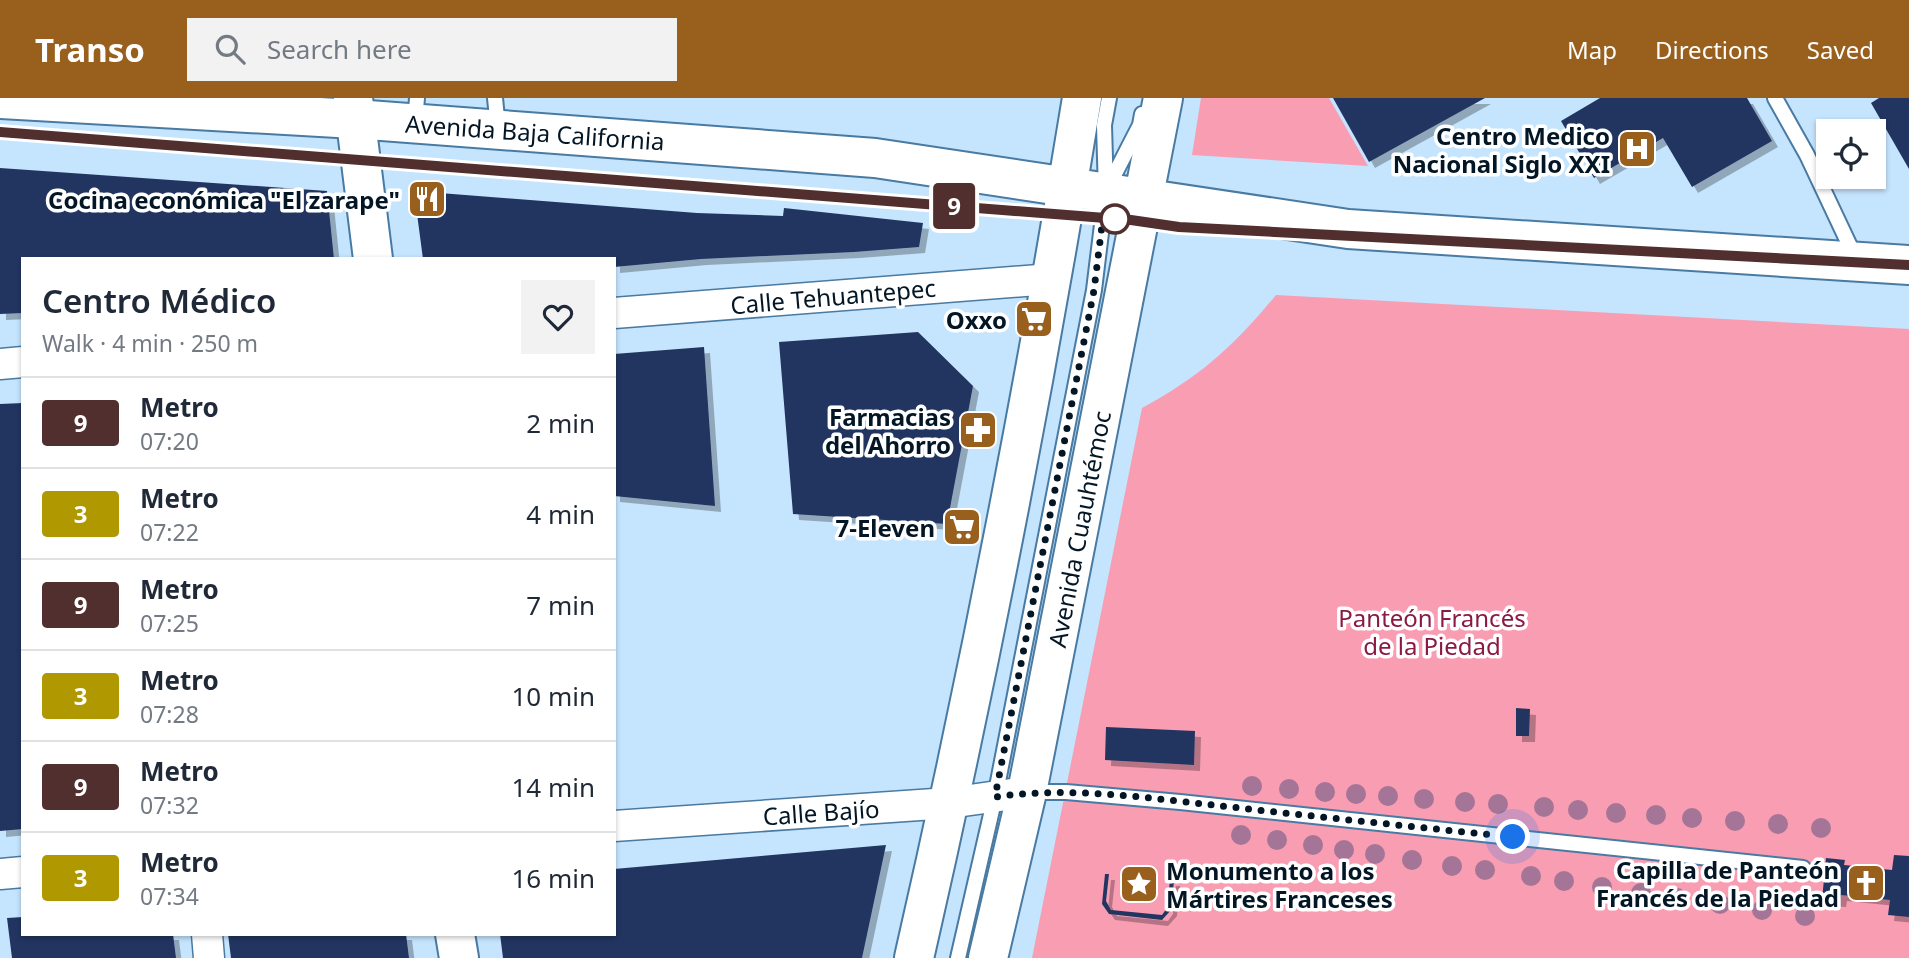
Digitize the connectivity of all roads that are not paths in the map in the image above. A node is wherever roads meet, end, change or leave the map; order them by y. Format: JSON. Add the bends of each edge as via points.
{"nodes":[{"id":1,"x":1082,"y":98,"type":"edge"},
{"id":2,"x":1109,"y":98,"type":"edge"},
{"id":3,"x":1145,"y":98,"type":"edge"},
{"id":4,"x":1163,"y":98,"type":"edge"},
{"id":5,"x":1775,"y":98,"type":"edge"},
{"id":6,"x":0,"y":99,"type":"edge"},
{"id":7,"x":354,"y":108,"type":"edge"},
{"id":8,"x":416,"y":111,"type":"edge"},
{"id":9,"x":497,"y":114,"type":"edge"},
{"id":10,"x":1069,"y":187,"type":"junction"},
{"id":11,"x":1106,"y":192,"type":"junction"},
{"id":12,"x":1144,"y":198,"type":"junction"},
{"id":13,"x":373,"y":257,"type":"edge"},
{"id":14,"x":1858,"y":262,"type":"junction"},
{"id":15,"x":1909,"y":265,"type":"edge"},
{"id":16,"x":1051,"y":279,"type":"junction"},
{"id":17,"x":616,"y":313,"type":"edge"},
{"id":18,"x":21,"y":362,"type":"edge"},
{"id":19,"x":0,"y":363,"type":"edge"},
{"id":20,"x":1011,"y":794,"type":"junction"},
{"id":21,"x":949,"y":803,"type":"junction"},
{"id":22,"x":616,"y":826,"type":"edge"},
{"id":23,"x":1803,"y":868,"type":"dead end"},
{"id":24,"x":21,"y":872,"type":"edge"},
{"id":25,"x":0,"y":874,"type":"edge"},
{"id":26,"x":207,"y":936,"type":"edge"},
{"id":27,"x":456,"y":936,"type":"edge"},
{"id":28,"x":209,"y":958,"type":"edge"},
{"id":29,"x":458,"y":958,"type":"edge"},
{"id":30,"x":914,"y":958,"type":"edge"},
{"id":31,"x":958,"y":958,"type":"edge"},
{"id":32,"x":988,"y":958,"type":"edge"}],
"edges":[{"from":1,"to":10,"type":"main road"},
{"from":2,"to":11,"type":"lane","via":[[1104,125]]},
{"from":3,"to":11,"type":"lane","via":[[1140,125]]},
{"from":4,"to":12,"type":"main road","name":"Avenida Cuauhtémoc"},
{"from":5,"to":14,"type":"lane"},
{"from":6,"to":7,"type":"main road","name":"Avenida Baja California"},
{"from":7,"to":8,"type":"main road","name":"Avenida Baja California"},
{"from":7,"to":13,"type":"main road"},
{"from":8,"to":9,"type":"main road","name":"Avenida Baja California"},
{"from":9,"to":10,"type":"main road","name":"Avenida Baja California","via":[[875,158]]},
{"from":10,"to":11,"type":"main road","name":"Avenida Baja California"},
{"from":10,"to":16,"type":"main road"},
{"from":11,"to":12,"type":"main road","name":"Avenida Baja California"},
{"from":11,"to":20,"type":"lane"},
{"from":12,"to":14,"type":"main road","name":"Avenida Baja California","via":[[1348,229]]},
{"from":12,"to":20,"type":"main road","name":"Avenida Cuauhtémoc"},
{"from":14,"to":15,"type":"main road","name":"Avenida Baja California"},
{"from":16,"to":17,"type":"street","name":"Calle Tehuantepec"},
{"from":16,"to":21,"type":"main road"},
{"from":18,"to":19,"type":"street"},
{"from":20,"to":21,"type":"street","name":"Calle Bajío"},
{"from":20,"to":23,"type":"lane","via":[[1066,792],[1180,802]]},
{"from":20,"to":31,"type":"lane"},
{"from":20,"to":32,"type":"main road","name":"Avenida Cuauhtémoc"},
{"from":21,"to":22,"type":"street","name":"Calle Bajío"},
{"from":21,"to":30,"type":"main road"},
{"from":24,"to":25,"type":"street"},
{"from":26,"to":28,"type":"street"},
{"from":27,"to":29,"type":"main road"}]}
